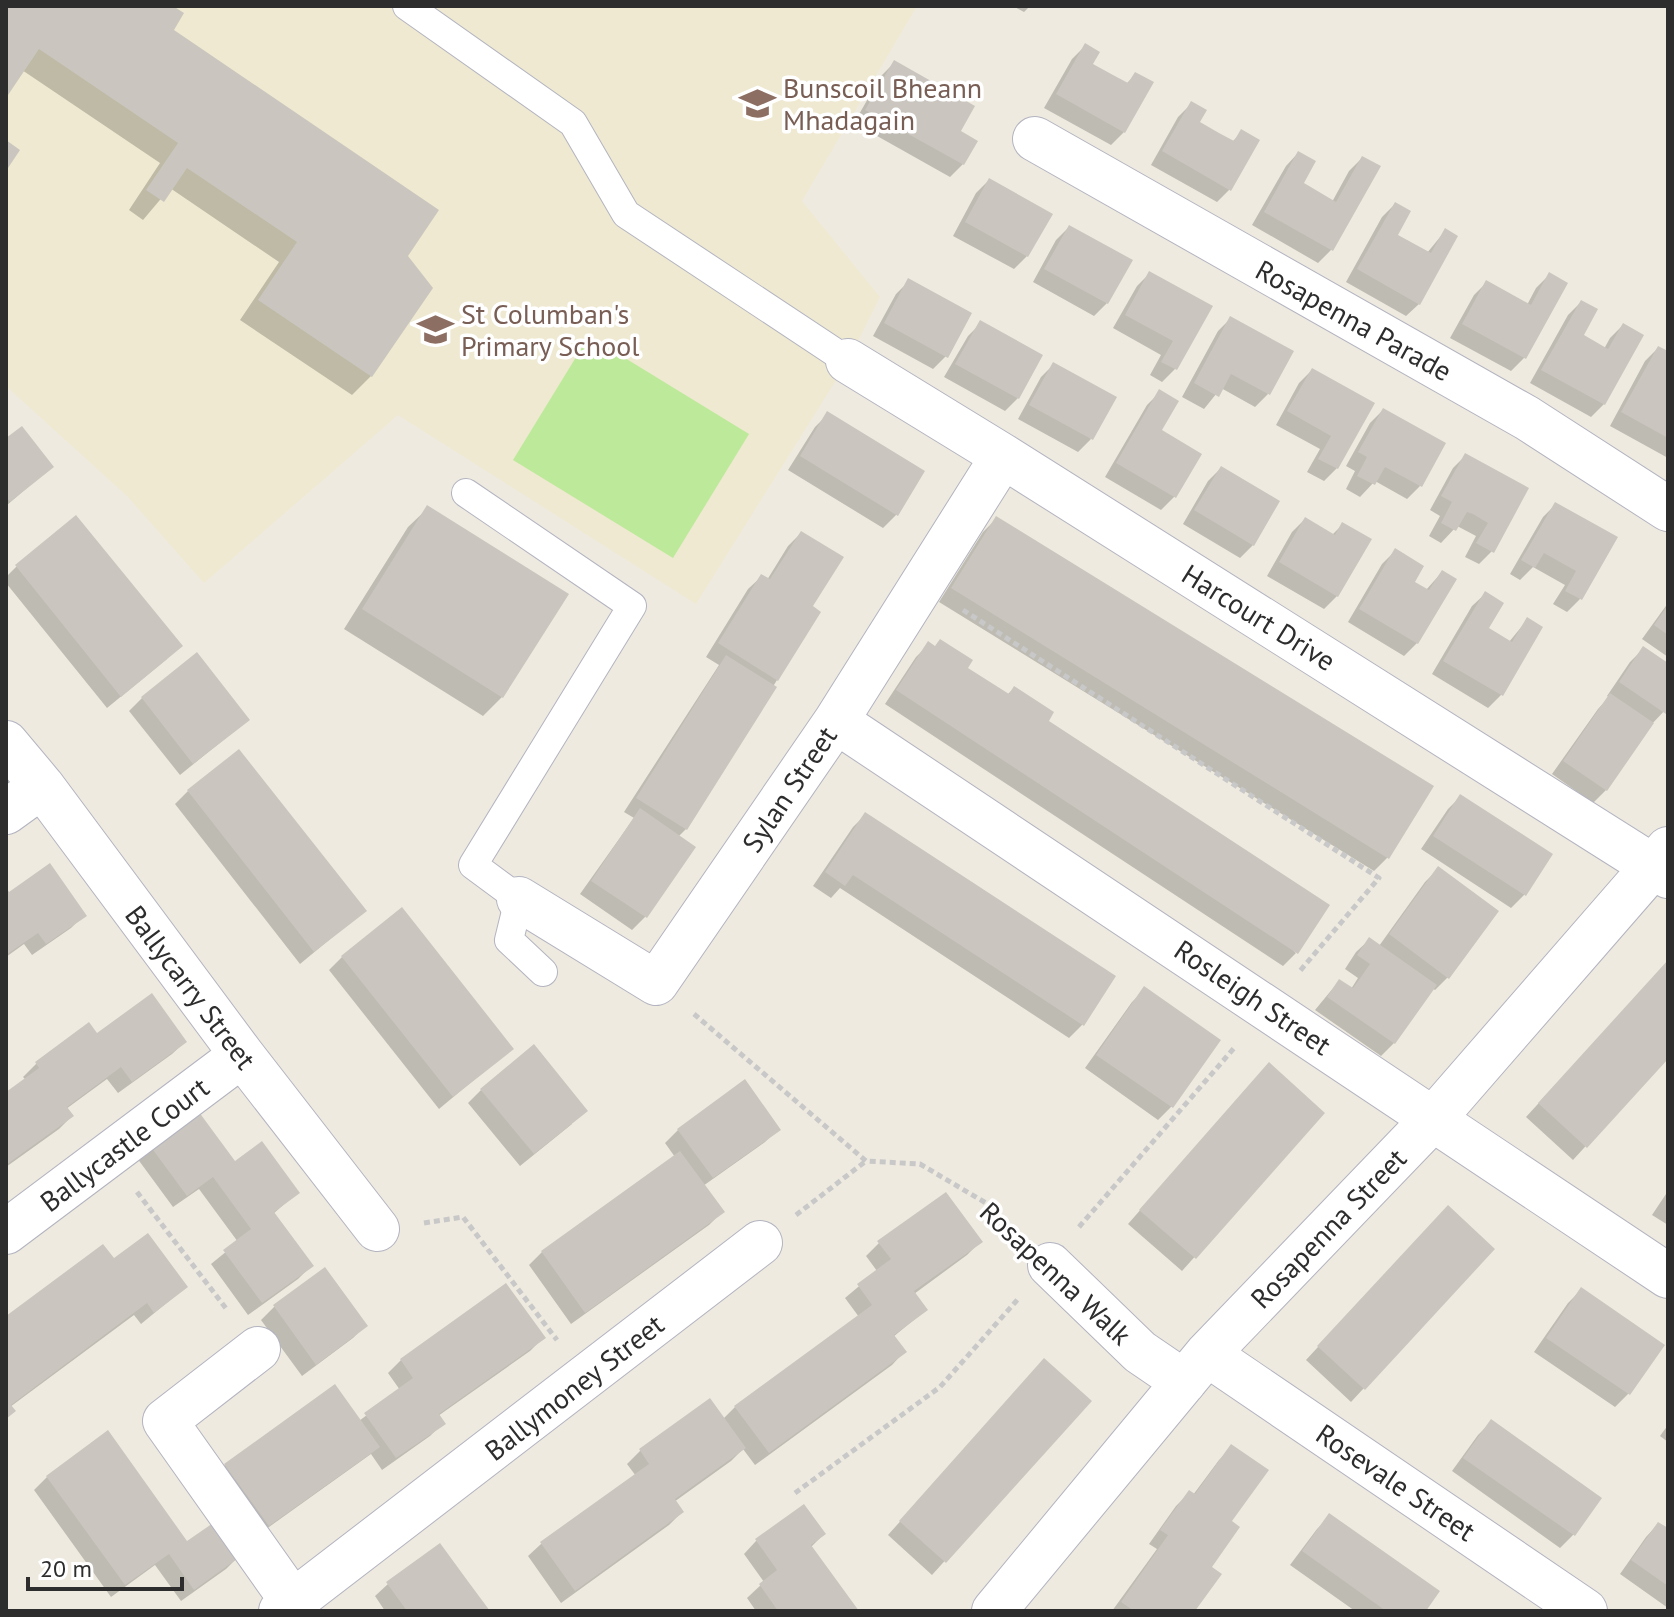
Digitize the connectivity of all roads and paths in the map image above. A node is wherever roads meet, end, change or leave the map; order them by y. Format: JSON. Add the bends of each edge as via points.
{"nodes":[{"id":1,"x":407,"y":6,"type":"edge"},
{"id":2,"x":1035,"y":139,"type":"dead end"},
{"id":3,"x":848,"y":361,"type":"joint"},
{"id":4,"x":1003,"y":456,"type":"junction"},
{"id":5,"x":466,"y":493,"type":"dead end"},
{"id":6,"x":1668,"y":509,"type":"edge"},
{"id":7,"x":922,"y":583,"type":"junction"},
{"id":8,"x":836,"y":721,"type":"junction"},
{"id":9,"x":6,"y":743,"type":"edge"},
{"id":10,"x":42,"y":786,"type":"junction"},
{"id":11,"x":6,"y":812,"type":"edge"},
{"id":12,"x":1663,"y":864,"type":"edge"},
{"id":13,"x":519,"y":899,"type":"junction"},
{"id":14,"x":543,"y":972,"type":"dead end"},
{"id":15,"x":656,"y":983,"type":"junction"},
{"id":16,"x":1269,"y":1008,"type":"junction"},
{"id":17,"x":242,"y":1055,"type":"junction"},
{"id":18,"x":1434,"y":1118,"type":"junction"},
{"id":19,"x":108,"y":1155,"type":"junction"},
{"id":20,"x":866,"y":1161,"type":"junction"},
{"id":21,"x":377,"y":1229,"type":"joint"},
{"id":22,"x":6,"y":1232,"type":"edge"},
{"id":23,"x":760,"y":1243,"type":"joint"},
{"id":24,"x":1050,"y":1265,"type":"junction"},
{"id":25,"x":1668,"y":1276,"type":"edge"},
{"id":26,"x":258,"y":1349,"type":"joint"},
{"id":27,"x":1196,"y":1368,"type":"junction"},
{"id":28,"x":587,"y":1378,"type":"junction"},
{"id":29,"x":795,"y":1493,"type":"dead end"},
{"id":30,"x":287,"y":1606,"type":"edge"},
{"id":31,"x":994,"y":1611,"type":"edge"},
{"id":32,"x":1585,"y":1611,"type":"edge"}],
"edges":[{"from":1,"to":3,"type":"lane","via":[[573,123],[626,214]]},
{"from":2,"to":6,"type":"street","name":"Rosapenna Parade","via":[[1527,418]]},
{"from":3,"to":4,"type":"street","name":"Harcourt Drive"},
{"from":4,"to":7,"type":"street","name":"Sylan Street"},
{"from":4,"to":12,"type":"street","name":"Harcourt Drive"},
{"from":5,"to":13,"type":"lane","via":[[632,606],[473,865]]},
{"from":7,"to":8,"type":"street","name":"Sylan Street"},
{"from":7,"to":16,"type":"path","via":[[1379,878]]},
{"from":8,"to":15,"type":"street","name":"Sylan Street"},
{"from":8,"to":16,"type":"street","name":"Rosleigh Street"},
{"from":9,"to":10,"type":"street","name":"Ballycarry Street"},
{"from":10,"to":11,"type":"street"},
{"from":10,"to":17,"type":"street","name":"Ballycarry Street"},
{"from":12,"to":18,"type":"street","name":"Rosapenna Street"},
{"from":13,"to":14,"type":"lane","via":[[509,940]]},
{"from":13,"to":15,"type":"street"},
{"from":15,"to":20,"type":"path"},
{"from":16,"to":18,"type":"street","name":"Rosleigh Street"},
{"from":16,"to":24,"type":"path"},
{"from":17,"to":19,"type":"street","name":"Ballycastle Court"},
{"from":17,"to":21,"type":"street","name":"Ballycarry Street"},
{"from":18,"to":25,"type":"street","name":"Rosleigh Street"},
{"from":18,"to":27,"type":"street","name":"Rosapenna Street"},
{"from":19,"to":22,"type":"street","name":"Ballycastle Court"},
{"from":19,"to":26,"type":"path"},
{"from":20,"to":23,"type":"path"},
{"from":20,"to":24,"type":"path","name":"Rosapenna Walk","via":[[920,1164],[991,1206]]},
{"from":21,"to":28,"type":"path","via":[[463,1217]]},
{"from":23,"to":28,"type":"street","name":"Ballymoney Street"},
{"from":24,"to":27,"type":"street","name":"Rosapenna Walk","via":[[1140,1352]]},
{"from":24,"to":29,"type":"path","via":[[940,1387]]},
{"from":26,"to":30,"type":"street","via":[[165,1421]]},
{"from":27,"to":31,"type":"street","name":"Rosapenna Street"},
{"from":27,"to":32,"type":"street","name":"Rosevale Street"},
{"from":28,"to":30,"type":"street","name":"Ballymoney Street"}]}
